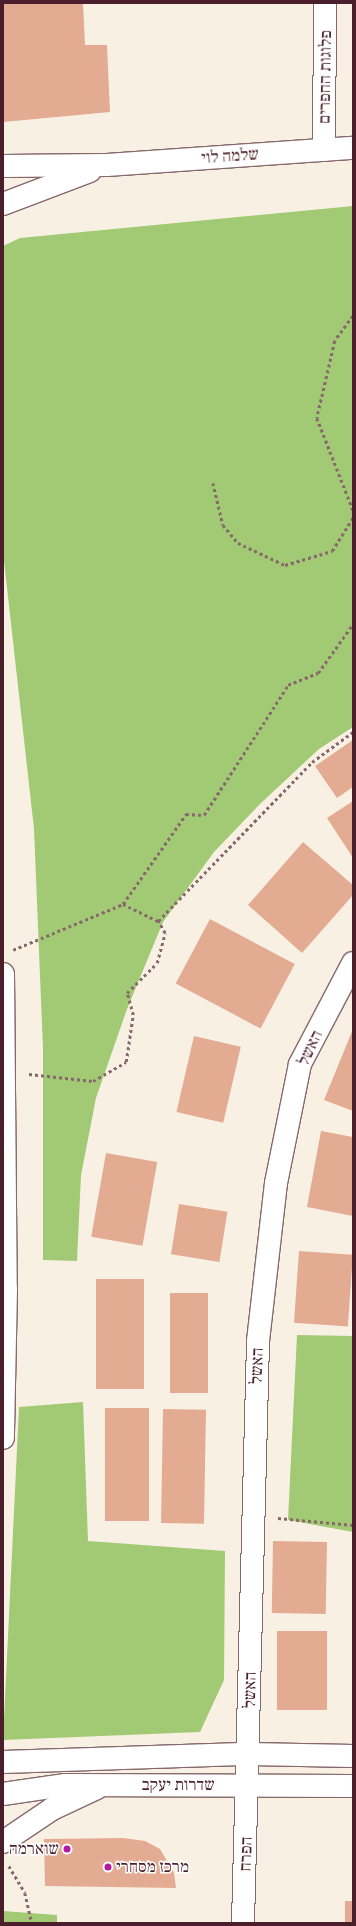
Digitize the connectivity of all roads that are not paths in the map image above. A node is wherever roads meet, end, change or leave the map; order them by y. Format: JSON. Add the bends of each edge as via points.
{"nodes":[{"id":1,"x":325,"y":3,"type":"edge"},
{"id":2,"x":353,"y":148,"type":"edge"},
{"id":3,"x":324,"y":150,"type":"junction"},
{"id":4,"x":3,"y":166,"type":"edge"},
{"id":5,"x":106,"y":166,"type":"junction"},
{"id":6,"x":3,"y":204,"type":"edge"},
{"id":7,"x":353,"y":963,"type":"edge"},
{"id":8,"x":3,"y":974,"type":"edge"},
{"id":9,"x":3,"y":1438,"type":"edge"},
{"id":10,"x":249,"y":1754,"type":"junction"},
{"id":11,"x":353,"y":1756,"type":"edge"},
{"id":12,"x":3,"y":1762,"type":"edge"},
{"id":13,"x":103,"y":1785,"type":"junction"},
{"id":14,"x":248,"y":1785,"type":"junction"},
{"id":15,"x":353,"y":1786,"type":"edge"},
{"id":16,"x":3,"y":1794,"type":"edge"},
{"id":17,"x":3,"y":1842,"type":"edge"},
{"id":18,"x":243,"y":1923,"type":"edge"}],
"edges":[{"from":1,"to":3,"type":"street","name":"פלוגות החפרים"},
{"from":2,"to":3,"type":"street","name":"שלמה לוי"},
{"from":3,"to":5,"type":"street","name":"שלמה לוי"},
{"from":4,"to":5,"type":"street","name":"שלמה לוי"},
{"from":5,"to":6,"type":"street","name":"שלמה לוי"},
{"from":7,"to":10,"type":"street","name":"האשל","via":[[300,1064],[285,1128],[258,1342],[252,1516]]},
{"from":8,"to":9,"type":"street"},
{"from":10,"to":11,"type":"street","name":"שדרות יעקב"},
{"from":10,"to":12,"type":"street","name":"שדרות יעקב"},
{"from":10,"to":14,"type":"street","name":"האשל"},
{"from":13,"to":14,"type":"street","name":"שדרות יעקב"},
{"from":13,"to":16,"type":"street","name":"שדרות יעקב","via":[[65,1785]]},
{"from":13,"to":17,"type":"street","via":[[52,1809]]},
{"from":14,"to":15,"type":"street","name":"שדרות יעקב"},
{"from":14,"to":18,"type":"street","name":"הפרח"}]}
